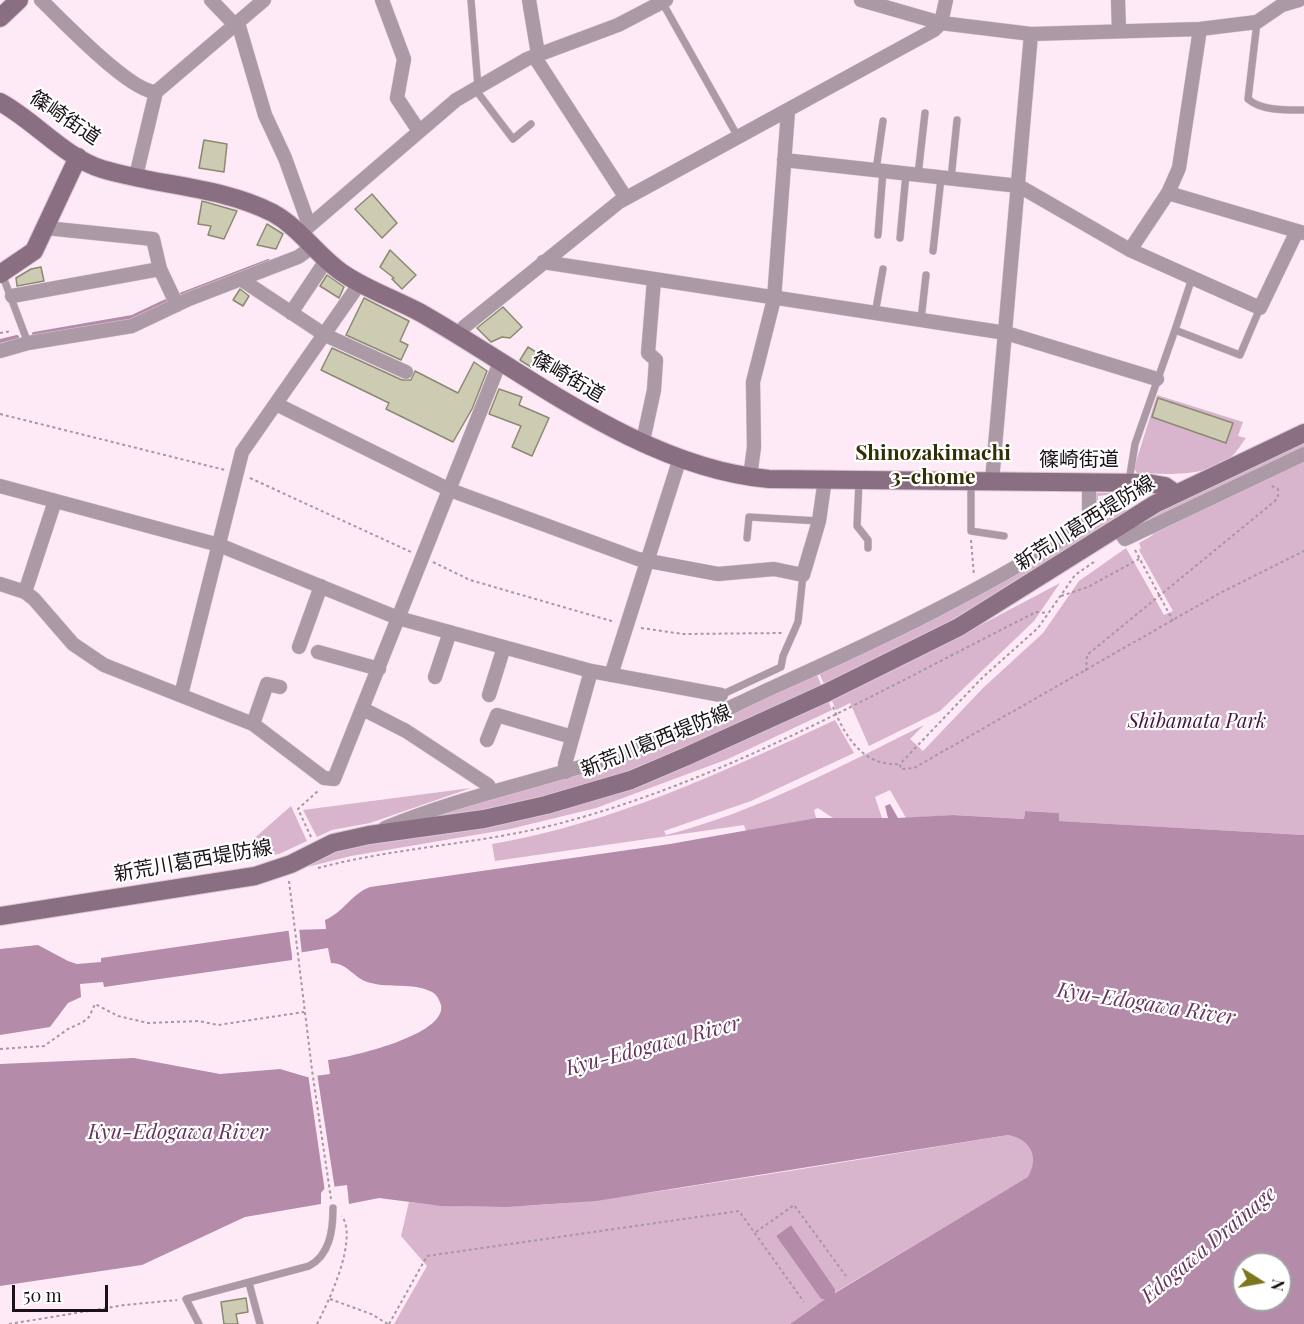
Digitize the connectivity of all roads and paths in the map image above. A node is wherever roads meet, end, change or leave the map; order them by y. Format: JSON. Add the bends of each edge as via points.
{"nodes":[{"id":1,"x":19,"y":0,"type":"edge"},
{"id":2,"x":41,"y":0,"type":"edge"},
{"id":3,"x":211,"y":0,"type":"edge"},
{"id":4,"x":264,"y":0,"type":"edge"},
{"id":5,"x":382,"y":0,"type":"edge"},
{"id":6,"x":471,"y":0,"type":"edge"},
{"id":7,"x":529,"y":0,"type":"edge"},
{"id":8,"x":861,"y":0,"type":"edge"},
{"id":9,"x":946,"y":0,"type":"edge"},
{"id":10,"x":1118,"y":0,"type":"edge"},
{"id":11,"x":1299,"y":0,"type":"edge"},
{"id":12,"x":664,"y":1,"type":"edge"},
{"id":13,"x":0,"y":18,"type":"edge"},
{"id":14,"x":1257,"y":22,"type":"junction"},
{"id":15,"x":941,"y":23,"type":"junction"},
{"id":16,"x":236,"y":24,"type":"junction"},
{"id":17,"x":1200,"y":29,"type":"junction"},
{"id":18,"x":1119,"y":31,"type":"junction"},
{"id":19,"x":1031,"y":34,"type":"junction"},
{"id":20,"x":536,"y":55,"type":"junction"},
{"id":21,"x":476,"y":88,"type":"junction"},
{"id":22,"x":156,"y":92,"type":"junction"},
{"id":23,"x":0,"y":102,"type":"edge"},
{"id":24,"x":1304,"y":110,"type":"edge"},
{"id":25,"x":788,"y":111,"type":"junction"},
{"id":26,"x":925,"y":113,"type":"dead end"},
{"id":27,"x":957,"y":120,"type":"dead end"},
{"id":28,"x":883,"y":121,"type":"dead end"},
{"id":29,"x":531,"y":124,"type":"dead end"},
{"id":30,"x":419,"y":131,"type":"junction"},
{"id":31,"x":738,"y":137,"type":"junction"},
{"id":32,"x":78,"y":158,"type":"junction"},
{"id":33,"x":784,"y":160,"type":"junction"},
{"id":34,"x":880,"y":171,"type":"junction"},
{"id":35,"x":912,"y":174,"type":"junction"},
{"id":36,"x":136,"y":176,"type":"junction"},
{"id":37,"x":946,"y":178,"type":"junction"},
{"id":38,"x":1019,"y":186,"type":"junction"},
{"id":39,"x":1168,"y":193,"type":"junction"},
{"id":40,"x":626,"y":198,"type":"junction"},
{"id":41,"x":46,"y":228,"type":"junction"},
{"id":42,"x":1300,"y":232,"type":"edge"},
{"id":43,"x":308,"y":235,"type":"junction"},
{"id":44,"x":878,"y":235,"type":"dead end"},
{"id":45,"x":900,"y":238,"type":"dead end"},
{"id":46,"x":1130,"y":250,"type":"junction"},
{"id":47,"x":933,"y":251,"type":"dead end"},
{"id":48,"x":327,"y":260,"type":"junction"},
{"id":49,"x":543,"y":262,"type":"junction"},
{"id":50,"x":160,"y":269,"type":"junction"},
{"id":51,"x":883,"y":269,"type":"dead end"},
{"id":52,"x":1,"y":274,"type":"edge"},
{"id":53,"x":926,"y":275,"type":"dead end"},
{"id":54,"x":1192,"y":278,"type":"junction"},
{"id":55,"x":654,"y":279,"type":"junction"},
{"id":56,"x":242,"y":280,"type":"junction"},
{"id":57,"x":360,"y":283,"type":"junction"},
{"id":58,"x":12,"y":296,"type":"junction"},
{"id":59,"x":774,"y":299,"type":"junction"},
{"id":60,"x":177,"y":305,"type":"junction"},
{"id":61,"x":1260,"y":308,"type":"junction"},
{"id":62,"x":291,"y":313,"type":"junction"},
{"id":63,"x":875,"y":314,"type":"junction"},
{"id":64,"x":921,"y":320,"type":"junction"},
{"id":65,"x":1175,"y":330,"type":"junction"},
{"id":66,"x":0,"y":333,"type":"edge"},
{"id":67,"x":1006,"y":333,"type":"junction"},
{"id":68,"x":324,"y":335,"type":"junction"},
{"id":69,"x":26,"y":336,"type":"junction"},
{"id":70,"x":458,"y":336,"type":"junction"},
{"id":71,"x":0,"y":351,"type":"edge"},
{"id":72,"x":500,"y":362,"type":"junction"},
{"id":73,"x":406,"y":372,"type":"dead end"},
{"id":74,"x":1157,"y":379,"type":"junction"},
{"id":75,"x":276,"y":404,"type":"junction"},
{"id":76,"x":0,"y":414,"type":"edge"},
{"id":77,"x":1304,"y":433,"type":"edge"},
{"id":78,"x":643,"y":441,"type":"junction"},
{"id":79,"x":1304,"y":454,"type":"edge"},
{"id":80,"x":680,"y":458,"type":"junction"},
{"id":81,"x":237,"y":473,"type":"junction"},
{"id":82,"x":750,"y":477,"type":"junction"},
{"id":83,"x":825,"y":479,"type":"junction"},
{"id":84,"x":860,"y":479,"type":"junction"},
{"id":85,"x":971,"y":481,"type":"junction"},
{"id":86,"x":992,"y":482,"type":"junction"},
{"id":87,"x":1089,"y":482,"type":"junction"},
{"id":88,"x":1129,"y":482,"type":"junction"},
{"id":89,"x":1266,"y":485,"type":"dead end"},
{"id":90,"x":0,"y":486,"type":"edge"},
{"id":91,"x":450,"y":490,"type":"junction"},
{"id":92,"x":1174,"y":493,"type":"junction"},
{"id":93,"x":55,"y":501,"type":"junction"},
{"id":94,"x":819,"y":521,"type":"junction"},
{"id":95,"x":1117,"y":527,"type":"junction"},
{"id":96,"x":971,"y":531,"type":"junction"},
{"id":97,"x":1004,"y":536,"type":"dead end"},
{"id":98,"x":747,"y":538,"type":"dead end"},
{"id":99,"x":219,"y":544,"type":"junction"},
{"id":100,"x":868,"y":548,"type":"dead end"},
{"id":101,"x":1304,"y":551,"type":"edge"},
{"id":102,"x":1136,"y":552,"type":"dead end"},
{"id":103,"x":424,"y":558,"type":"junction"},
{"id":104,"x":1099,"y":558,"type":"dead end"},
{"id":105,"x":1139,"y":559,"type":"junction"},
{"id":106,"x":646,"y":561,"type":"junction"},
{"id":107,"x":803,"y":575,"type":"junction"},
{"id":108,"x":0,"y":584,"type":"edge"},
{"id":109,"x":321,"y":586,"type":"junction"},
{"id":110,"x":976,"y":587,"type":"junction"},
{"id":111,"x":25,"y":592,"type":"junction"},
{"id":112,"x":1160,"y":595,"type":"junction"},
{"id":113,"x":1060,"y":597,"type":"junction"},
{"id":114,"x":398,"y":618,"type":"junction"},
{"id":115,"x":1173,"y":621,"type":"junction"},
{"id":116,"x":626,"y":625,"type":"junction"},
{"id":117,"x":450,"y":632,"type":"junction"},
{"id":118,"x":794,"y":633,"type":"junction"},
{"id":119,"x":299,"y":647,"type":"dead end"},
{"id":120,"x":504,"y":647,"type":"junction"},
{"id":121,"x":318,"y":652,"type":"dead end"},
{"id":122,"x":379,"y":669,"type":"junction"},
{"id":123,"x":591,"y":671,"type":"junction"},
{"id":124,"x":1086,"y":671,"type":"junction"},
{"id":125,"x":611,"y":675,"type":"junction"},
{"id":126,"x":435,"y":677,"type":"dead end"},
{"id":127,"x":280,"y":687,"type":"dead end"},
{"id":128,"x":181,"y":695,"type":"junction"},
{"id":129,"x":489,"y":695,"type":"dead end"},
{"id":130,"x":721,"y":696,"type":"joint"},
{"id":131,"x":363,"y":709,"type":"junction"},
{"id":132,"x":834,"y":710,"type":"dead end"},
{"id":133,"x":253,"y":724,"type":"junction"},
{"id":134,"x":572,"y":736,"type":"junction"},
{"id":135,"x":487,"y":740,"type":"dead end"},
{"id":136,"x":900,"y":764,"type":"junction"},
{"id":137,"x":566,"y":772,"type":"junction"},
{"id":138,"x":323,"y":786,"type":"dead end"},
{"id":139,"x":491,"y":791,"type":"junction"},
{"id":140,"x":369,"y":835,"type":"junction"},
{"id":141,"x":313,"y":841,"type":"dead end"},
{"id":142,"x":294,"y":877,"type":"dead end"},
{"id":143,"x":0,"y":916,"type":"edge"},
{"id":144,"x":304,"y":1012,"type":"junction"},
{"id":145,"x":0,"y":1049,"type":"edge"},
{"id":146,"x":333,"y":1208,"type":"junction"},
{"id":147,"x":755,"y":1233,"type":"junction"},
{"id":148,"x":846,"y":1276,"type":"dead end"},
{"id":149,"x":249,"y":1283,"type":"junction"},
{"id":150,"x":186,"y":1299,"type":"junction"},
{"id":151,"x":329,"y":1299,"type":"junction"},
{"id":152,"x":804,"y":1302,"type":"dead end"},
{"id":153,"x":9,"y":1324,"type":"edge"},
{"id":154,"x":199,"y":1324,"type":"edge"},
{"id":155,"x":260,"y":1324,"type":"edge"},
{"id":156,"x":317,"y":1324,"type":"edge"},
{"id":157,"x":388,"y":1324,"type":"edge"}],
"edges":[{"from":1,"to":13,"type":"street"},
{"from":2,"to":22,"type":"street","via":[[122,75],[149,92]]},
{"from":3,"to":16,"type":"street"},
{"from":4,"to":16,"type":"street"},
{"from":5,"to":30,"type":"street","via":[[404,59],[397,98]]},
{"from":6,"to":21,"type":"lane"},
{"from":7,"to":20,"type":"street"},
{"from":8,"to":15,"type":"street"},
{"from":9,"to":15,"type":"street"},
{"from":10,"to":18,"type":"street"},
{"from":11,"to":14,"type":"street","via":[[1282,5]]},
{"from":12,"to":20,"type":"street","via":[[618,25]]},
{"from":12,"to":31,"type":"lane"},
{"from":14,"to":17,"type":"street"},
{"from":14,"to":24,"type":"lane","via":[[1248,99],[1252,104],[1281,110]]},
{"from":15,"to":19,"type":"street"},
{"from":15,"to":25,"type":"street"},
{"from":16,"to":22,"type":"street"},
{"from":16,"to":43,"type":"street","via":[[265,116],[285,158]]},
{"from":17,"to":18,"type":"street"},
{"from":17,"to":39,"type":"street","via":[[1179,168]]},
{"from":18,"to":19,"type":"street"},
{"from":19,"to":38,"type":"street"},
{"from":20,"to":21,"type":"street"},
{"from":20,"to":40,"type":"street"},
{"from":21,"to":29,"type":"lane","via":[[513,139]]},
{"from":21,"to":30,"type":"street","via":[[456,99]]},
{"from":22,"to":36,"type":"street"},
{"from":23,"to":32,"type":"street","name":"篠崎街道"},
{"from":25,"to":31,"type":"street"},
{"from":25,"to":33,"type":"street"},
{"from":26,"to":35,"type":"lane"},
{"from":27,"to":37,"type":"lane"},
{"from":28,"to":34,"type":"lane"},
{"from":30,"to":43,"type":"street"},
{"from":31,"to":40,"type":"street"},
{"from":32,"to":36,"type":"street","name":"篠崎街道","via":[[101,169]]},
{"from":32,"to":41,"type":"street"},
{"from":33,"to":34,"type":"street"},
{"from":33,"to":59,"type":"street"},
{"from":34,"to":35,"type":"street"},
{"from":34,"to":44,"type":"lane"},
{"from":35,"to":37,"type":"street"},
{"from":35,"to":45,"type":"lane"},
{"from":36,"to":43,"type":"street","name":"篠崎街道","via":[[246,202]]},
{"from":37,"to":38,"type":"street"},
{"from":37,"to":47,"type":"lane"},
{"from":38,"to":46,"type":"street"},
{"from":38,"to":67,"type":"street"},
{"from":39,"to":42,"type":"street"},
{"from":39,"to":46,"type":"street"},
{"from":40,"to":49,"type":"street"},
{"from":41,"to":50,"type":"street","via":[[153,239]]},
{"from":41,"to":52,"type":"street","via":[[34,251]]},
{"from":42,"to":61,"type":"street"},
{"from":43,"to":48,"type":"street","name":"篠崎街道"},
{"from":43,"to":56,"type":"street","via":[[298,257]]},
{"from":46,"to":54,"type":"street"},
{"from":48,"to":57,"type":"street","name":"篠崎街道"},
{"from":48,"to":62,"type":"street"},
{"from":49,"to":55,"type":"street"},
{"from":49,"to":70,"type":"street"},
{"from":50,"to":58,"type":"street"},
{"from":50,"to":60,"type":"street"},
{"from":51,"to":63,"type":"lane"},
{"from":52,"to":58,"type":"lane"},
{"from":53,"to":64,"type":"lane"},
{"from":54,"to":61,"type":"street"},
{"from":54,"to":65,"type":"lane"},
{"from":55,"to":59,"type":"street"},
{"from":55,"to":78,"type":"street","via":[[648,353],[656,360],[656,370]]},
{"from":56,"to":60,"type":"street"},
{"from":56,"to":62,"type":"street"},
{"from":57,"to":68,"type":"street"},
{"from":57,"to":70,"type":"street","name":"篠崎街道"},
{"from":58,"to":69,"type":"lane"},
{"from":59,"to":63,"type":"street"},
{"from":59,"to":82,"type":"street","via":[[753,382],[754,447]]},
{"from":60,"to":69,"type":"street","via":[[132,326]]},
{"from":61,"to":65,"type":"lane","via":[[1240,355]]},
{"from":62,"to":68,"type":"street"},
{"from":63,"to":64,"type":"street"},
{"from":64,"to":67,"type":"street"},
{"from":65,"to":74,"type":"lane"},
{"from":66,"to":69,"type":"path"},
{"from":67,"to":74,"type":"street"},
{"from":67,"to":86,"type":"street"},
{"from":68,"to":73,"type":"street"},
{"from":68,"to":75,"type":"street"},
{"from":69,"to":71,"type":"street"},
{"from":70,"to":72,"type":"street","name":"篠崎街道"},
{"from":72,"to":78,"type":"street","name":"篠崎街道","via":[[577,410]]},
{"from":72,"to":91,"type":"street"},
{"from":74,"to":88,"type":"lane","via":[[1135,444]]},
{"from":75,"to":81,"type":"street","via":[[242,452]]},
{"from":75,"to":91,"type":"street"},
{"from":76,"to":81,"type":"path"},
{"from":77,"to":92,"type":"street","name":"新荒川葛西堤防線"},
{"from":78,"to":80,"type":"street","name":"篠崎街道"},
{"from":79,"to":95,"type":"street","via":[[1125,539]]},
{"from":80,"to":82,"type":"street","name":"篠崎街道"},
{"from":80,"to":106,"type":"street"},
{"from":81,"to":99,"type":"street"},
{"from":81,"to":103,"type":"path"},
{"from":82,"to":83,"type":"street","name":"篠崎街道"},
{"from":83,"to":84,"type":"street","name":"篠崎街道"},
{"from":83,"to":94,"type":"street"},
{"from":84,"to":85,"type":"street","name":"篠崎街道"},
{"from":84,"to":100,"type":"lane","via":[[857,526],[868,540]]},
{"from":85,"to":86,"type":"street","name":"篠崎街道"},
{"from":85,"to":96,"type":"lane"},
{"from":86,"to":87,"type":"street","name":"篠崎街道"},
{"from":87,"to":88,"type":"street","name":"篠崎街道"},
{"from":87,"to":110,"type":"street","via":[[1089,522]]},
{"from":88,"to":92,"type":"street","name":"篠崎街道","via":[[1161,485]]},
{"from":89,"to":112,"type":"path","via":[[1278,489],[1275,501]]},
{"from":90,"to":93,"type":"street"},
{"from":91,"to":103,"type":"street"},
{"from":91,"to":106,"type":"street"},
{"from":92,"to":95,"type":"street","name":"新荒川葛西堤防線"},
{"from":93,"to":99,"type":"street"},
{"from":93,"to":111,"type":"street"},
{"from":94,"to":98,"type":"lane","via":[[749,517]]},
{"from":94,"to":107,"type":"street"},
{"from":95,"to":140,"type":"street","name":"新荒川葛西堤防線","via":[[959,627],[826,693],[631,780],[508,814]]},
{"from":96,"to":97,"type":"lane"},
{"from":96,"to":110,"type":"path"},
{"from":99,"to":109,"type":"street"},
{"from":99,"to":128,"type":"street"},
{"from":101,"to":115,"type":"path"},
{"from":102,"to":105,"type":"path"},
{"from":103,"to":114,"type":"street"},
{"from":103,"to":116,"type":"path","via":[[470,580]]},
{"from":104,"to":113,"type":"path","via":[[1075,575]]},
{"from":105,"to":112,"type":"path"},
{"from":105,"to":113,"type":"path","via":[[1079,592]]},
{"from":106,"to":107,"type":"street","via":[[718,574],[774,569]]},
{"from":106,"to":116,"type":"street"},
{"from":107,"to":118,"type":"lane"},
{"from":108,"to":111,"type":"street"},
{"from":109,"to":114,"type":"street"},
{"from":109,"to":119,"type":"street"},
{"from":110,"to":137,"type":"street","via":[[811,671],[636,748]]},
{"from":111,"to":128,"type":"street","via":[[73,644],[104,665]]},
{"from":112,"to":115,"type":"path"},
{"from":112,"to":124,"type":"path","via":[[1087,655]]},
{"from":113,"to":136,"type":"path","via":[[1038,628],[982,678]]},
{"from":114,"to":117,"type":"street"},
{"from":114,"to":122,"type":"street"},
{"from":115,"to":124,"type":"path"},
{"from":116,"to":118,"type":"path","via":[[683,634]]},
{"from":116,"to":125,"type":"street"},
{"from":117,"to":120,"type":"street"},
{"from":117,"to":126,"type":"street"},
{"from":118,"to":130,"type":"lane","via":[[782,667]]},
{"from":120,"to":123,"type":"street"},
{"from":120,"to":129,"type":"street"},
{"from":121,"to":122,"type":"street"},
{"from":122,"to":131,"type":"street"},
{"from":123,"to":125,"type":"street"},
{"from":123,"to":134,"type":"street"},
{"from":124,"to":136,"type":"path","via":[[914,768],[901,769]]},
{"from":125,"to":130,"type":"street"},
{"from":127,"to":133,"type":"street","via":[[267,684]]},
{"from":128,"to":133,"type":"street"},
{"from":131,"to":133,"type":"street","via":[[334,779],[324,778]]},
{"from":131,"to":139,"type":"street","via":[[406,731],[488,785]]},
{"from":132,"to":136,"type":"path","via":[[856,750],[885,763]]},
{"from":134,"to":135,"type":"street","via":[[496,715]]},
{"from":134,"to":137,"type":"street"},
{"from":137,"to":139,"type":"street"},
{"from":138,"to":141,"type":"path","via":[[298,809]]},
{"from":139,"to":140,"type":"street"},
{"from":140,"to":143,"type":"street","name":"新荒川葛西堤防線","via":[[333,843],[255,876]]},
{"from":142,"to":144,"type":"path","via":[[288,882]]},
{"from":144,"to":145,"type":"path","via":[[218,1025],[199,1021],[148,1023],[118,1016],[95,1004],[83,1022],[44,1046]]},
{"from":144,"to":146,"type":"path"},
{"from":146,"to":149,"type":"lane","via":[[332,1228],[322,1257],[309,1266]]},
{"from":146,"to":151,"type":"path","via":[[346,1222],[346,1239]]},
{"from":147,"to":148,"type":"path","via":[[794,1205]]},
{"from":147,"to":152,"type":"path"},
{"from":147,"to":157,"type":"path","via":[[740,1211],[428,1256]]},
{"from":149,"to":150,"type":"lane"},
{"from":149,"to":155,"type":"lane"},
{"from":150,"to":153,"type":"path"},
{"from":150,"to":154,"type":"lane"},
{"from":151,"to":156,"type":"path"},
{"from":151,"to":157,"type":"path"}]}
